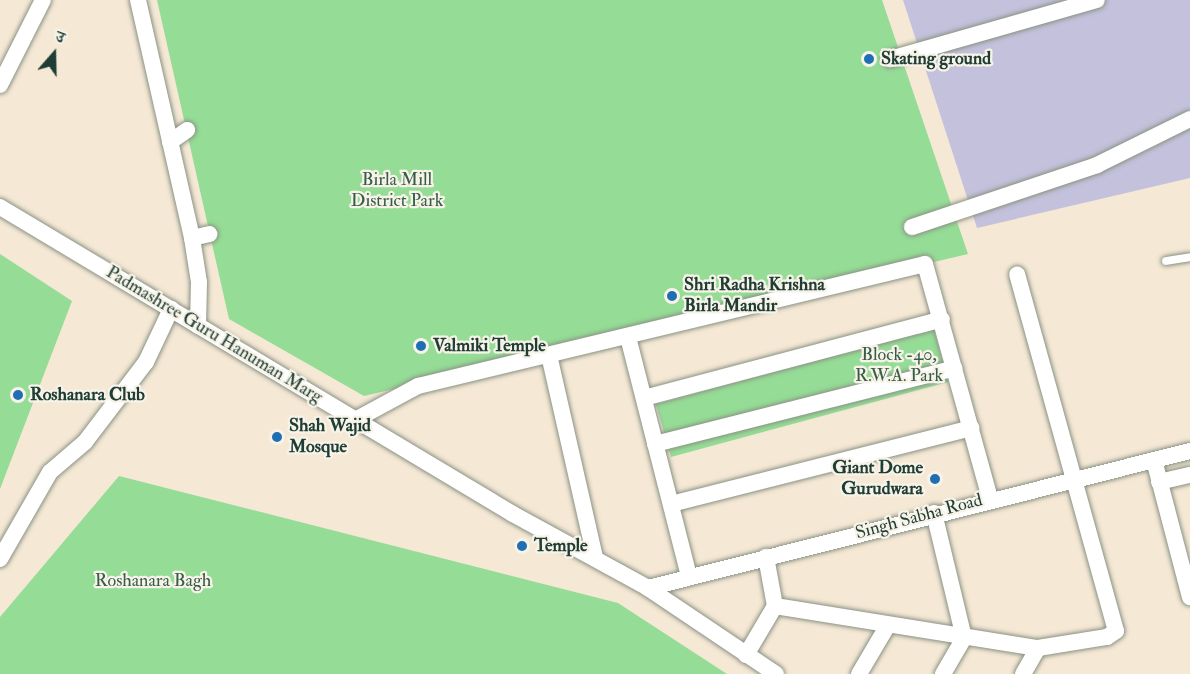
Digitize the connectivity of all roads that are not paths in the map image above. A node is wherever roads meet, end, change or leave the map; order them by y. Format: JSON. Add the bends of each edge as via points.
{"nodes":[{"id":1,"x":43,"y":0,"type":"edge"},
{"id":2,"x":138,"y":0,"type":"edge"},
{"id":3,"x":1097,"y":0,"type":"edge"},
{"id":4,"x":891,"y":59,"type":"dead end"},
{"id":5,"x":0,"y":85,"type":"edge"},
{"id":6,"x":1190,"y":119,"type":"edge"},
{"id":7,"x":187,"y":130,"type":"dead end"},
{"id":8,"x":170,"y":142,"type":"junction"},
{"id":9,"x":0,"y":207,"type":"edge"},
{"id":10,"x":912,"y":227,"type":"dead end"},
{"id":11,"x":210,"y":234,"type":"dead end"},
{"id":12,"x":192,"y":238,"type":"junction"},
{"id":13,"x":1190,"y":257,"type":"edge"},
{"id":14,"x":1166,"y":261,"type":"dead end"},
{"id":15,"x":1017,"y":276,"type":"dead end"},
{"id":16,"x":171,"y":309,"type":"junction"},
{"id":17,"x":942,"y":320,"type":"junction"},
{"id":18,"x":198,"y":326,"type":"junction"},
{"id":19,"x":628,"y":337,"type":"junction"},
{"id":20,"x":549,"y":355,"type":"junction"},
{"id":21,"x":955,"y":368,"type":"junction"},
{"id":22,"x":644,"y":398,"type":"junction"},
{"id":23,"x":355,"y":420,"type":"junction"},
{"id":24,"x":972,"y":428,"type":"junction"},
{"id":25,"x":655,"y":444,"type":"junction"},
{"id":26,"x":1190,"y":451,"type":"edge"},
{"id":27,"x":1154,"y":460,"type":"junction"},
{"id":28,"x":1190,"y":475,"type":"edge"},
{"id":29,"x":1074,"y":480,"type":"junction"},
{"id":30,"x":1159,"y":482,"type":"junction"},
{"id":31,"x":990,"y":499,"type":"junction"},
{"id":32,"x":671,"y":504,"type":"junction"},
{"id":33,"x":934,"y":513,"type":"junction"},
{"id":34,"x":595,"y":557,"type":"junction"},
{"id":35,"x":766,"y":557,"type":"junction"},
{"id":36,"x":0,"y":560,"type":"edge"},
{"id":37,"x":689,"y":577,"type":"junction"},
{"id":38,"x":648,"y":588,"type":"junction"},
{"id":39,"x":1190,"y":597,"type":"edge"},
{"id":40,"x":775,"y":606,"type":"junction"},
{"id":41,"x":888,"y":625,"type":"junction"},
{"id":42,"x":964,"y":638,"type":"junction"},
{"id":43,"x":1038,"y":648,"type":"junction"},
{"id":44,"x":746,"y":655,"type":"junction"},
{"id":45,"x":776,"y":674,"type":"edge"},
{"id":46,"x":859,"y":674,"type":"edge"},
{"id":47,"x":943,"y":674,"type":"edge"},
{"id":48,"x":1023,"y":674,"type":"edge"}],
"edges":[{"from":1,"to":5,"type":"street"},
{"from":2,"to":8,"type":"street"},
{"from":3,"to":4,"type":"street"},
{"from":6,"to":10,"type":"street","via":[[1096,165]]},
{"from":7,"to":8,"type":"street"},
{"from":8,"to":12,"type":"street"},
{"from":9,"to":16,"type":"street","name":"Padmashree Guru Hanuman Marg"},
{"from":11,"to":12,"type":"street"},
{"from":12,"to":18,"type":"street","via":[[199,282]]},
{"from":13,"to":14,"type":"lane"},
{"from":15,"to":29,"type":"street"},
{"from":16,"to":18,"type":"street","name":"Padmashree Guru Hanuman Marg"},
{"from":16,"to":36,"type":"street","via":[[146,362],[85,442],[50,472]]},
{"from":17,"to":19,"type":"street","via":[[925,264]]},
{"from":17,"to":21,"type":"street"},
{"from":17,"to":22,"type":"street"},
{"from":18,"to":23,"type":"street","name":"Padmashree Guru Hanuman Marg"},
{"from":19,"to":20,"type":"street"},
{"from":19,"to":22,"type":"street"},
{"from":20,"to":23,"type":"street","via":[[416,386]]},
{"from":20,"to":34,"type":"street"},
{"from":21,"to":24,"type":"street"},
{"from":21,"to":25,"type":"street"},
{"from":22,"to":25,"type":"street"},
{"from":23,"to":34,"type":"street","name":"Padmashree Guru Hanuman Marg","via":[[513,514]]},
{"from":24,"to":31,"type":"street"},
{"from":24,"to":32,"type":"street"},
{"from":25,"to":32,"type":"street"},
{"from":26,"to":27,"type":"street","name":"Singh Sabha Road"},
{"from":27,"to":29,"type":"street","name":"Singh Sabha Road"},
{"from":27,"to":30,"type":"street"},
{"from":28,"to":30,"type":"street"},
{"from":29,"to":31,"type":"street","name":"Singh Sabha Road"},
{"from":29,"to":43,"type":"street","via":[[1116,631],[1107,637]]},
{"from":30,"to":39,"type":"street"},
{"from":31,"to":33,"type":"street","name":"Singh Sabha Road"},
{"from":32,"to":37,"type":"street"},
{"from":33,"to":35,"type":"street","name":"Singh Sabha Road"},
{"from":33,"to":42,"type":"street"},
{"from":34,"to":38,"type":"street","name":"Padmashree Guru Hanuman Marg"},
{"from":35,"to":37,"type":"street","name":"Singh Sabha Road"},
{"from":35,"to":40,"type":"street"},
{"from":37,"to":38,"type":"street","name":"Singh Sabha Road"},
{"from":38,"to":44,"type":"street","name":"Padmashree Guru Hanuman Marg"},
{"from":40,"to":41,"type":"street"},
{"from":40,"to":44,"type":"street"},
{"from":41,"to":42,"type":"street"},
{"from":41,"to":46,"type":"street"},
{"from":42,"to":43,"type":"street"},
{"from":42,"to":47,"type":"street"},
{"from":43,"to":48,"type":"street"},
{"from":44,"to":45,"type":"street","name":"Padmashree Guru Hanuman Marg"}]}
